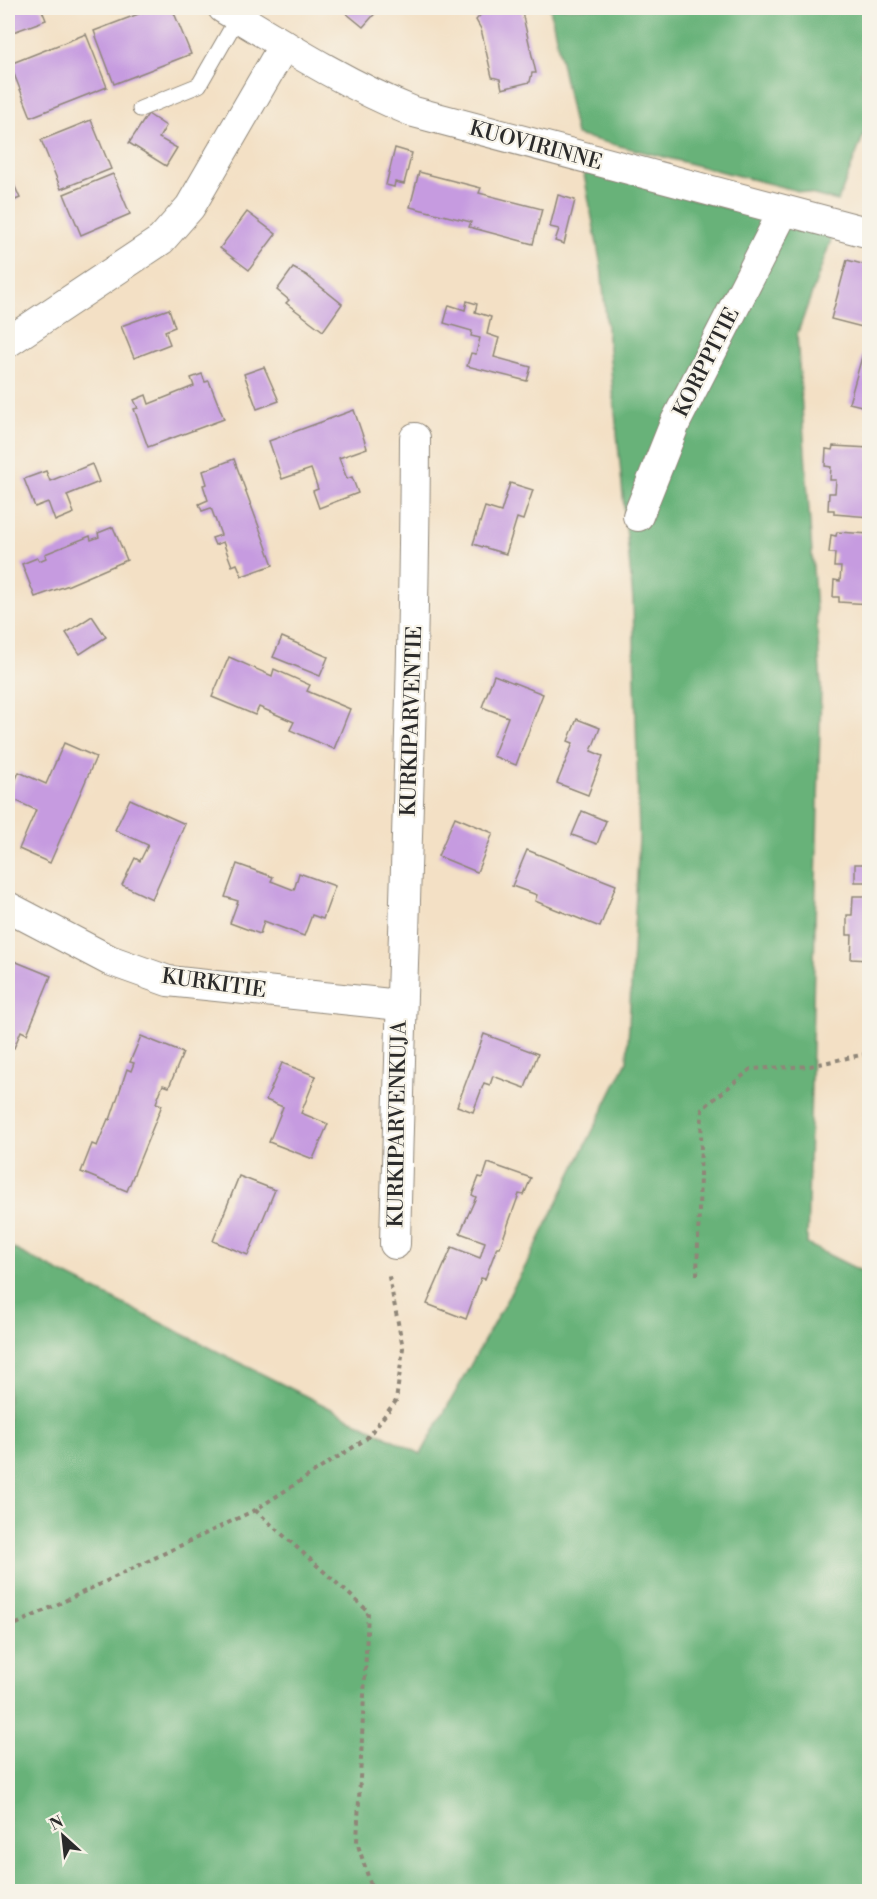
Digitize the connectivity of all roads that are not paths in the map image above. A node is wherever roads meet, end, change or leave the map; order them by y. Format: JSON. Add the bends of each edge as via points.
{"nodes":[{"id":1,"x":230,"y":12,"type":"edge"},
{"id":2,"x":284,"y":45,"type":"junction"},
{"id":3,"x":140,"y":109,"type":"dead end"},
{"id":4,"x":783,"y":212,"type":"junction"},
{"id":5,"x":870,"y":233,"type":"edge"},
{"id":6,"x":8,"y":342,"type":"edge"},
{"id":7,"x":414,"y":438,"type":"dead end"},
{"id":8,"x":638,"y":516,"type":"dead end"},
{"id":9,"x":8,"y":907,"type":"edge"},
{"id":10,"x":400,"y":1005,"type":"junction"},
{"id":11,"x":395,"y":1244,"type":"road end"}],
"edges":[{"from":1,"to":2,"type":"street","name":"KUOVIRINNE"},
{"from":1,"to":3,"type":"lane","via":[[199,85]]},
{"from":2,"to":4,"type":"street","name":"KUOVIRINNE","via":[[386,101],[414,112]]},
{"from":2,"to":6,"type":"street","via":[[190,207],[161,240]]},
{"from":4,"to":5,"type":"street","name":"KUOVIRINNE"},
{"from":4,"to":8,"type":"street","name":"KORPPITIE","via":[[675,423]]},
{"from":7,"to":10,"type":"street","name":"KURKIPARVENTIE","via":[[414,630]]},
{"from":9,"to":10,"type":"street","name":"KURKITIE","via":[[109,960],[168,981]]},
{"from":10,"to":11,"type":"street","name":"KURKIPARVENKUJA"}]}
